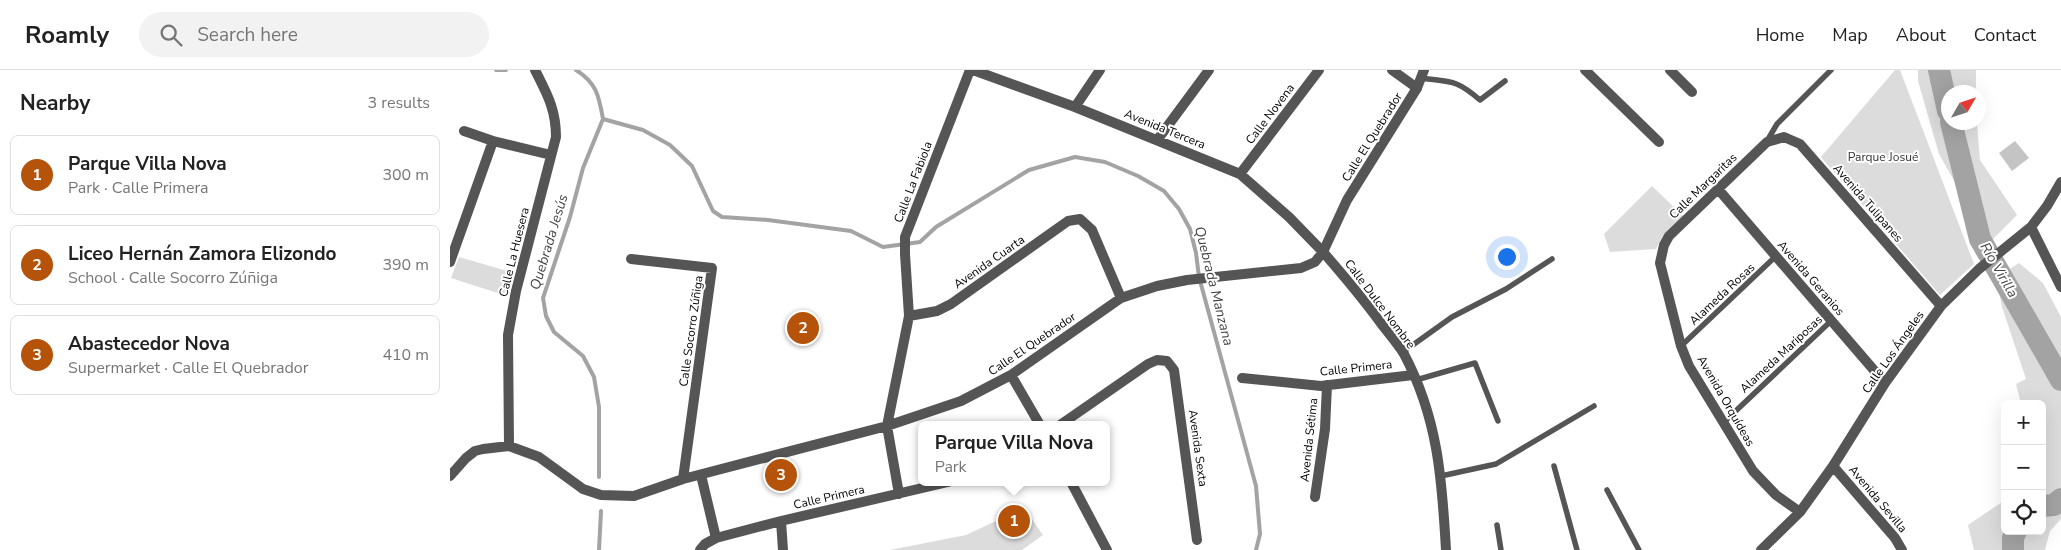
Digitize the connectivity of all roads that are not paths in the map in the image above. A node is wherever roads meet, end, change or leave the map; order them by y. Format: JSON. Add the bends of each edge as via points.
{"nodes":[{"id":1,"x":971,"y":70,"type":"edge"},
{"id":2,"x":1100,"y":70,"type":"edge"},
{"id":3,"x":1209,"y":70,"type":"edge"},
{"id":4,"x":1319,"y":70,"type":"edge"},
{"id":5,"x":1392,"y":70,"type":"edge"},
{"id":6,"x":1585,"y":70,"type":"edge"},
{"id":7,"x":1670,"y":70,"type":"edge"},
{"id":8,"x":1831,"y":70,"type":"edge"},
{"id":9,"x":537,"y":74,"type":"edge"},
{"id":10,"x":1421,"y":79,"type":"edge"},
{"id":11,"x":1505,"y":81,"type":"dead end"},
{"id":12,"x":1692,"y":92,"type":"dead end"},
{"id":13,"x":1075,"y":106,"type":"junction"},
{"id":14,"x":464,"y":131,"type":"dead end"},
{"id":15,"x":1158,"y":139,"type":"junction"},
{"id":16,"x":494,"y":140,"type":"junction"},
{"id":17,"x":1659,"y":142,"type":"dead end"},
{"id":18,"x":1767,"y":142,"type":"junction"},
{"id":19,"x":551,"y":155,"type":"junction"},
{"id":20,"x":1240,"y":174,"type":"junction"},
{"id":21,"x":2061,"y":182,"type":"edge"},
{"id":22,"x":1718,"y":189,"type":"junction"},
{"id":23,"x":2031,"y":227,"type":"junction"},
{"id":24,"x":1323,"y":252,"type":"junction"},
{"id":25,"x":1661,"y":253,"type":"joint"},
{"id":26,"x":1776,"y":256,"type":"junction"},
{"id":27,"x":630,"y":259,"type":"dead end"},
{"id":28,"x":1552,"y":259,"type":"dead end"},
{"id":29,"x":450,"y":262,"type":"edge"},
{"id":30,"x":2061,"y":287,"type":"edge"},
{"id":31,"x":1121,"y":298,"type":"junction"},
{"id":32,"x":1941,"y":306,"type":"junction"},
{"id":33,"x":910,"y":316,"type":"junction"},
{"id":34,"x":1832,"y":320,"type":"junction"},
{"id":35,"x":1681,"y":346,"type":"junction"},
{"id":36,"x":1403,"y":352,"type":"junction"},
{"id":37,"x":1011,"y":375,"type":"junction"},
{"id":38,"x":1414,"y":377,"type":"junction"},
{"id":39,"x":1242,"y":378,"type":"dead end"},
{"id":40,"x":1885,"y":383,"type":"junction"},
{"id":41,"x":1327,"y":385,"type":"junction"},
{"id":42,"x":1594,"y":406,"type":"dead end"},
{"id":43,"x":1038,"y":421,"type":"edge"},
{"id":44,"x":1066,"y":421,"type":"edge"},
{"id":45,"x":1498,"y":421,"type":"dead end"},
{"id":46,"x":1723,"y":423,"type":"junction"},
{"id":47,"x":887,"y":426,"type":"junction"},
{"id":48,"x":509,"y":446,"type":"junction"},
{"id":49,"x":1554,"y":466,"type":"dead end"},
{"id":50,"x":1833,"y":466,"type":"junction"},
{"id":51,"x":701,"y":475,"type":"junction"},
{"id":52,"x":450,"y":476,"type":"edge"},
{"id":53,"x":1441,"y":476,"type":"junction"},
{"id":54,"x":683,"y":479,"type":"junction"},
{"id":55,"x":932,"y":486,"type":"edge"},
{"id":56,"x":1073,"y":486,"type":"edge"},
{"id":57,"x":1606,"y":490,"type":"dead end"},
{"id":58,"x":899,"y":494,"type":"junction"},
{"id":59,"x":1315,"y":497,"type":"dead end"},
{"id":60,"x":1800,"y":512,"type":"junction"},
{"id":61,"x":781,"y":520,"type":"junction"},
{"id":62,"x":1496,"y":525,"type":"dead end"},
{"id":63,"x":716,"y":538,"type":"junction"},
{"id":64,"x":1197,"y":540,"type":"dead end"},
{"id":65,"x":700,"y":550,"type":"edge"},
{"id":66,"x":782,"y":550,"type":"edge"},
{"id":67,"x":1107,"y":550,"type":"edge"},
{"id":68,"x":1446,"y":550,"type":"edge"},
{"id":69,"x":1501,"y":550,"type":"edge"},
{"id":70,"x":1577,"y":550,"type":"edge"},
{"id":71,"x":1639,"y":550,"type":"edge"},
{"id":72,"x":1761,"y":550,"type":"edge"},
{"id":73,"x":1902,"y":550,"type":"edge"}],
"edges":[{"from":1,"to":13,"type":"street","name":"Avenida Tercera"},
{"from":1,"to":33,"type":"street","name":"Calle La Fabiola","via":[[905,237]]},
{"from":2,"to":13,"type":"street"},
{"from":3,"to":15,"type":"street"},
{"from":4,"to":20,"type":"street","name":"Calle Novena"},
{"from":5,"to":10,"type":"street"},
{"from":6,"to":17,"type":"street"},
{"from":7,"to":12,"type":"street"},
{"from":8,"to":18,"type":"lane","via":[[1778,124]]},
{"from":9,"to":19,"type":"street","name":"Calle La Huesera","via":[[552,103],[556,120]]},
{"from":10,"to":11,"type":"lane","via":[[1464,85],[1480,100]]},
{"from":10,"to":24,"type":"street","name":"Calle El Quebrador","via":[[1347,200]]},
{"from":13,"to":15,"type":"street","name":"Avenida Tercera"},
{"from":14,"to":16,"type":"street"},
{"from":15,"to":20,"type":"street","name":"Avenida Tercera"},
{"from":16,"to":19,"type":"street"},
{"from":16,"to":29,"type":"street"},
{"from":18,"to":22,"type":"street","name":"Calle Margaritas"},
{"from":18,"to":32,"type":"street","name":"Avenida Tulipanes","via":[[1784,137],[1800,144]]},
{"from":19,"to":48,"type":"street","name":"Calle La Huesera","via":[[508,335]]},
{"from":20,"to":24,"type":"street","name":"Avenida Tercera","via":[[1289,216]]},
{"from":21,"to":23,"type":"street","name":"Calle Los Ángeles"},
{"from":22,"to":25,"type":"street","name":"Calle Margaritas","via":[[1669,236]]},
{"from":22,"to":26,"type":"street","name":"Avenida Geranios"},
{"from":23,"to":30,"type":"street"},
{"from":23,"to":32,"type":"street","name":"Calle Los Ángeles","via":[[1979,269]]},
{"from":24,"to":31,"type":"street","name":"Calle El Quebrador","via":[[1315,262],[1301,268],[1187,280]]},
{"from":24,"to":36,"type":"street","name":"Calle Dulce Nombre"},
{"from":25,"to":35,"type":"street","name":"Avenida Orquídeas","via":[[1660,263]]},
{"from":26,"to":34,"type":"street","name":"Avenida Geranios"},
{"from":26,"to":35,"type":"lane","name":"Alameda Rosas"},
{"from":27,"to":54,"type":"street","name":"Calle Socorro Zúñiga","via":[[712,268]]},
{"from":28,"to":36,"type":"lane","via":[[1506,289],[1452,317]]},
{"from":31,"to":33,"type":"street","name":"Avenida Cuarta","via":[[1092,230],[1080,219],[1068,221],[952,304],[937,311]]},
{"from":31,"to":37,"type":"street","name":"Calle El Quebrador"},
{"from":32,"to":40,"type":"street","name":"Calle Los Ángeles"},
{"from":33,"to":47,"type":"street","name":"Calle La Fabiola"},
{"from":34,"to":40,"type":"street","name":"Avenida Geranios"},
{"from":34,"to":46,"type":"lane","name":"Alameda Mariposas"},
{"from":35,"to":46,"type":"street","name":"Avenida Orquídeas"},
{"from":36,"to":38,"type":"street","name":"Calle Dulce Nombre"},
{"from":37,"to":43,"type":"street"},
{"from":37,"to":47,"type":"street","name":"Calle El Quebrador","via":[[961,401]]},
{"from":38,"to":41,"type":"street","name":"Calle Primera"},
{"from":38,"to":45,"type":"lane","via":[[1475,364]]},
{"from":38,"to":53,"type":"street","name":"Calle Dulce Nombre","via":[[1436,438]]},
{"from":39,"to":41,"type":"street","name":"Calle Primera"},
{"from":40,"to":50,"type":"street","name":"Calle Los Ángeles"},
{"from":41,"to":59,"type":"street","name":"Avenida Sétima","via":[[1325,428]]},
{"from":42,"to":53,"type":"lane","via":[[1496,464]]},
{"from":44,"to":64,"type":"street","name":"Avenida Sexta","via":[[1148,364],[1167,361],[1174,370]]},
{"from":46,"to":60,"type":"street","name":"Avenida Orquídeas","via":[[1753,471]]},
{"from":47,"to":51,"type":"street","name":"Calle El Quebrador"},
{"from":47,"to":58,"type":"street"},
{"from":48,"to":52,"type":"street","name":"Calle El Quebrador","via":[[483,448],[475,452]]},
{"from":48,"to":54,"type":"street","name":"Calle El Quebrador","via":[[539,456],[583,489],[601,494],[634,496]]},
{"from":49,"to":70,"type":"lane"},
{"from":50,"to":60,"type":"street","name":"Calle Los Ángeles"},
{"from":50,"to":73,"type":"street","name":"Avenida Sevilla"},
{"from":51,"to":54,"type":"street","name":"Calle El Quebrador"},
{"from":51,"to":63,"type":"street"},
{"from":53,"to":68,"type":"street","name":"Calle Dulce Nombre"},
{"from":55,"to":58,"type":"street","name":"Calle Primera"},
{"from":56,"to":67,"type":"street"},
{"from":57,"to":71,"type":"lane"},
{"from":58,"to":61,"type":"street","name":"Calle Primera"},
{"from":60,"to":72,"type":"street","name":"Calle Los Ángeles"},
{"from":61,"to":63,"type":"street","name":"Calle Primera"},
{"from":61,"to":66,"type":"street"},
{"from":62,"to":69,"type":"lane"},
{"from":63,"to":65,"type":"street"}]}
